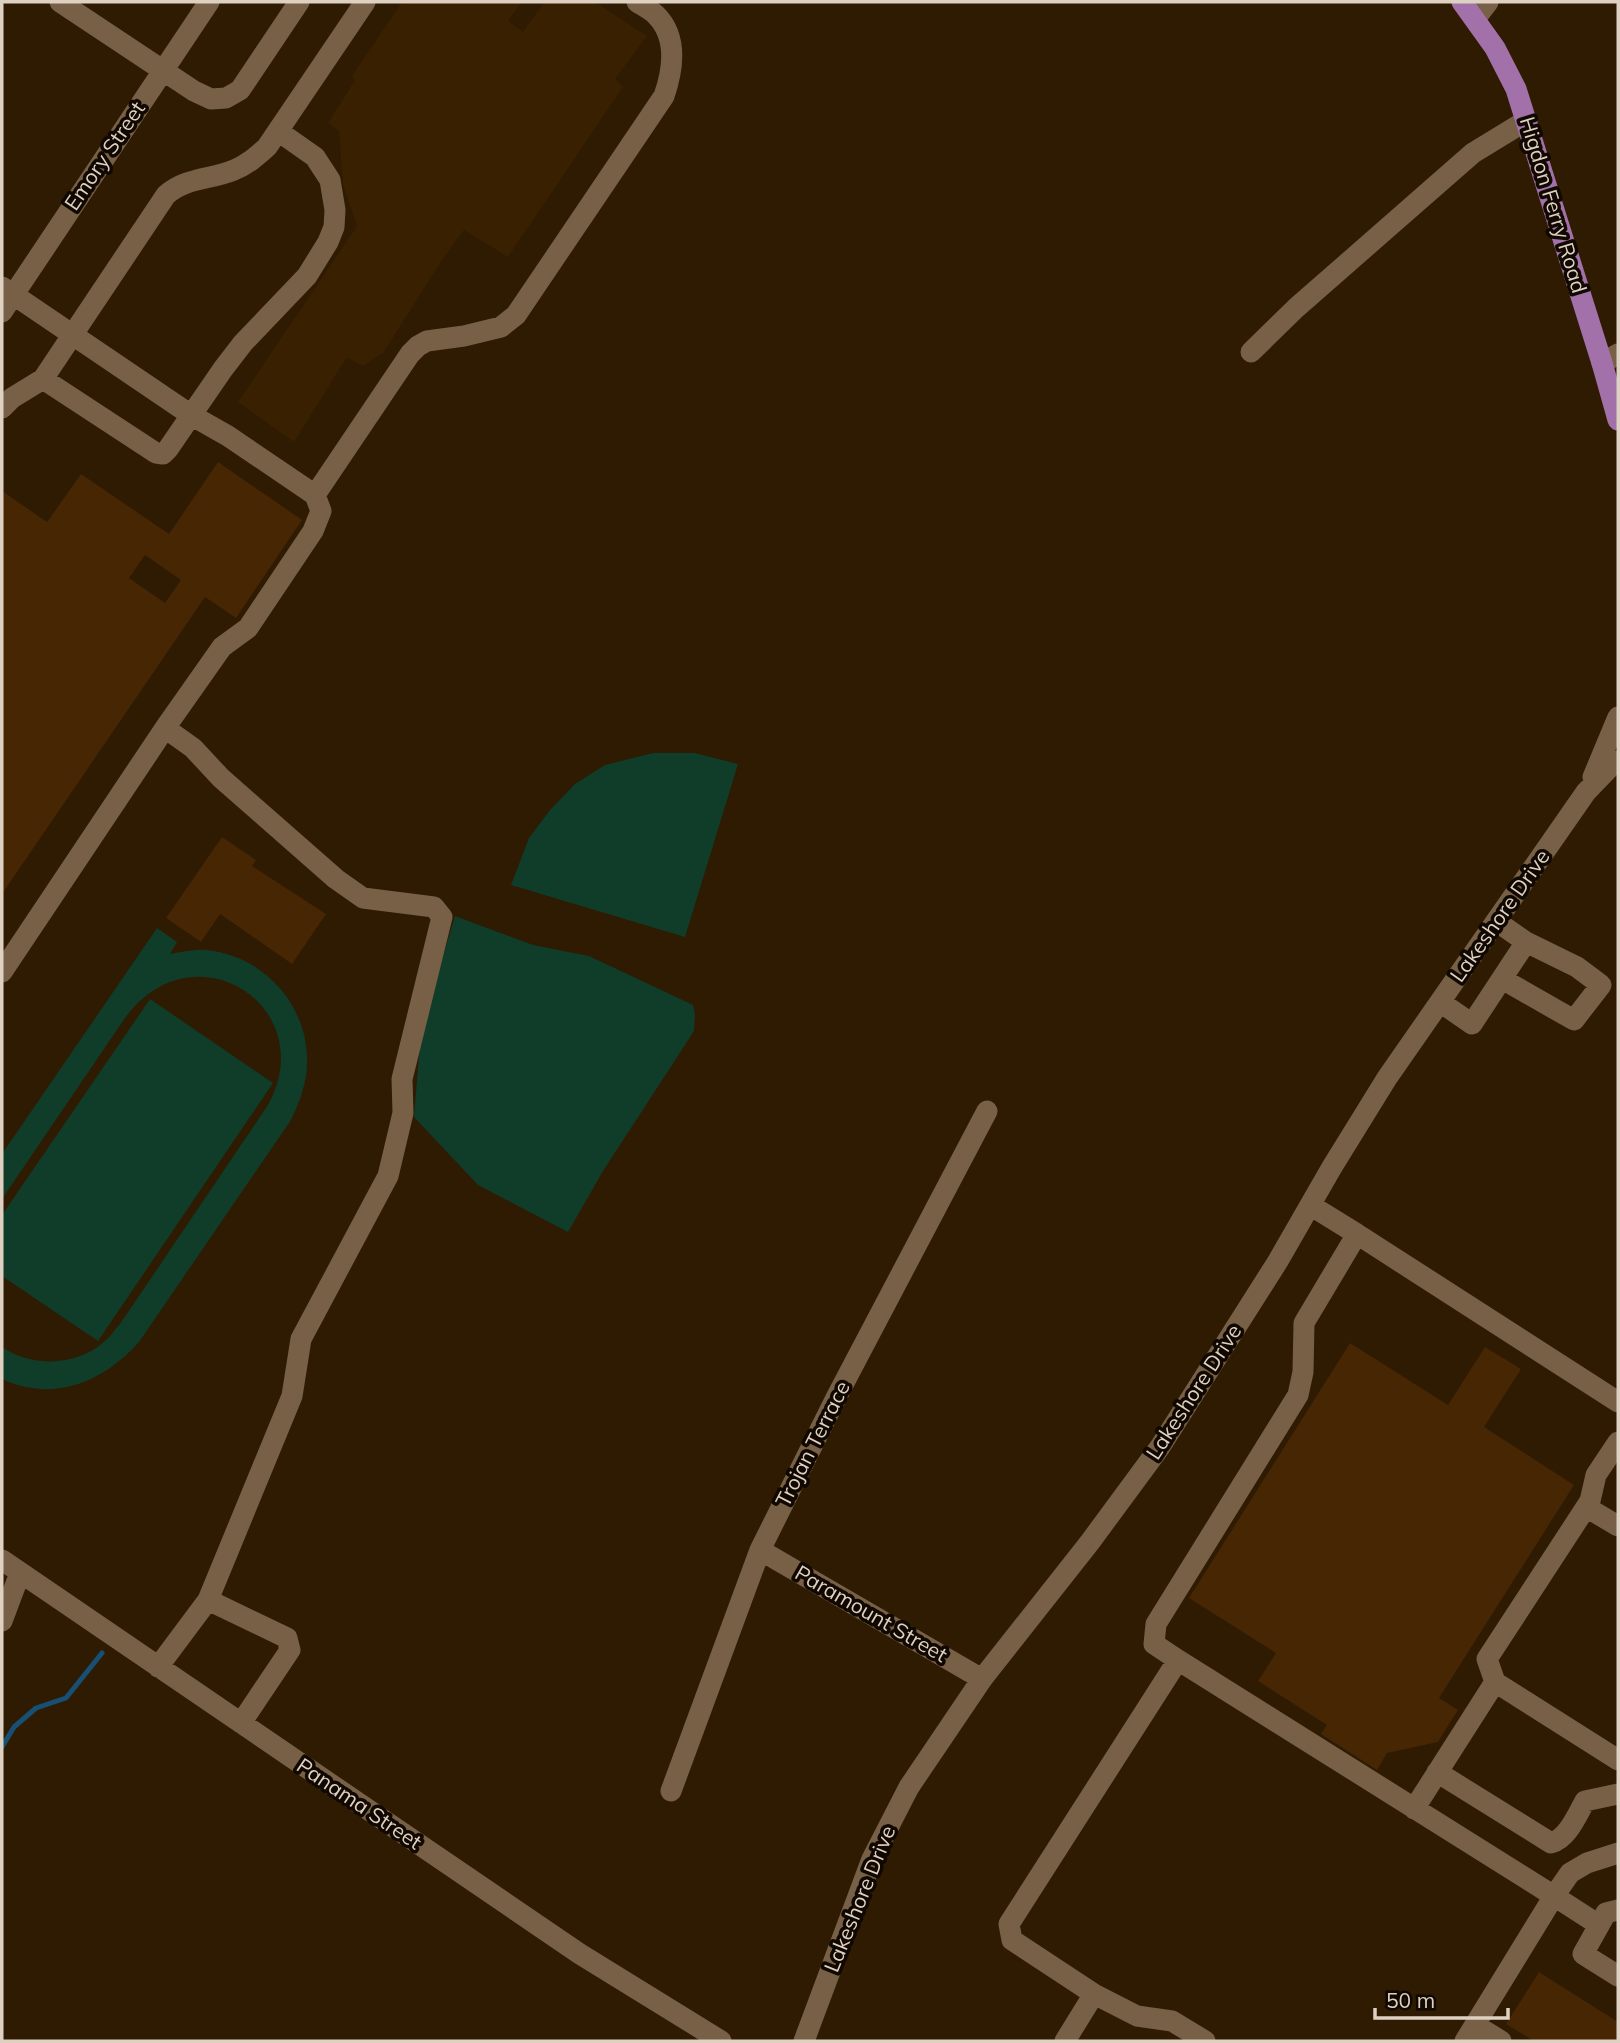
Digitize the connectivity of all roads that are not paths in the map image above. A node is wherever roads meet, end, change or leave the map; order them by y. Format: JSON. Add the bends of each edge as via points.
{"nodes":[{"id":1,"x":60,"y":2,"type":"edge"},
{"id":2,"x":209,"y":2,"type":"edge"},
{"id":3,"x":299,"y":2,"type":"edge"},
{"id":4,"x":365,"y":2,"type":"edge"},
{"id":5,"x":637,"y":2,"type":"edge"},
{"id":6,"x":1462,"y":2,"type":"edge"},
{"id":7,"x":1488,"y":2,"type":"edge"},
{"id":8,"x":1475,"y":19,"type":"junction"},
{"id":9,"x":162,"y":71,"type":"junction"},
{"id":10,"x":1527,"y":120,"type":"junction"},
{"id":11,"x":278,"y":131,"type":"junction"},
{"id":12,"x":5,"y":298,"type":"edge"},
{"id":13,"x":72,"y":335,"type":"junction"},
{"id":14,"x":1251,"y":352,"type":"dead end"},
{"id":15,"x":1610,"y":358,"type":"edge"},
{"id":16,"x":43,"y":379,"type":"junction"},
{"id":17,"x":2,"y":408,"type":"edge"},
{"id":18,"x":191,"y":415,"type":"junction"},
{"id":19,"x":1618,"y":420,"type":"edge"},
{"id":20,"x":316,"y":495,"type":"junction"},
{"id":21,"x":1618,"y":717,"type":"edge"},
{"id":22,"x":165,"y":728,"type":"junction"},
{"id":23,"x":1618,"y":761,"type":"edge"},
{"id":24,"x":1586,"y":792,"type":"junction"},
{"id":25,"x":1496,"y":921,"type":"junction"},
{"id":26,"x":1526,"y":943,"type":"junction"},
{"id":27,"x":2,"y":972,"type":"edge"},
{"id":28,"x":1502,"y":979,"type":"junction"},
{"id":29,"x":1440,"y":1002,"type":"junction"},
{"id":30,"x":987,"y":1111,"type":"dead end"},
{"id":31,"x":1310,"y":1205,"type":"junction"},
{"id":32,"x":1357,"y":1234,"type":"junction"},
{"id":33,"x":1618,"y":1402,"type":"edge"},
{"id":34,"x":1618,"y":1442,"type":"edge"},
{"id":35,"x":1586,"y":1507,"type":"junction"},
{"id":36,"x":1618,"y":1527,"type":"edge"},
{"id":37,"x":760,"y":1550,"type":"junction"},
{"id":38,"x":2,"y":1560,"type":"edge"},
{"id":39,"x":20,"y":1573,"type":"junction"},
{"id":40,"x":208,"y":1600,"type":"junction"},
{"id":41,"x":2,"y":1620,"type":"edge"},
{"id":42,"x":1178,"y":1660,"type":"junction"},
{"id":43,"x":158,"y":1667,"type":"junction"},
{"id":44,"x":982,"y":1679,"type":"junction"},
{"id":45,"x":1495,"y":1682,"type":"junction"},
{"id":46,"x":241,"y":1723,"type":"junction"},
{"id":47,"x":1618,"y":1760,"type":"edge"},
{"id":48,"x":1437,"y":1772,"type":"junction"},
{"id":49,"x":671,"y":1791,"type":"dead end"},
{"id":50,"x":1618,"y":1794,"type":"edge"},
{"id":51,"x":1415,"y":1809,"type":"junction"},
{"id":52,"x":1618,"y":1853,"type":"edge"},
{"id":53,"x":1554,"y":1896,"type":"junction"},
{"id":54,"x":1618,"y":1910,"type":"edge"},
{"id":55,"x":1599,"y":1925,"type":"junction"},
{"id":56,"x":1618,"y":1976,"type":"edge"},
{"id":57,"x":1094,"y":1994,"type":"junction"},
{"id":58,"x":1470,"y":2033,"type":"edge"},
{"id":59,"x":721,"y":2041,"type":"edge"},
{"id":60,"x":804,"y":2041,"type":"edge"},
{"id":61,"x":1065,"y":2041,"type":"edge"},
{"id":62,"x":1205,"y":2041,"type":"edge"},
{"id":63,"x":1501,"y":2041,"type":"edge"}],
"edges":[{"from":1,"to":9,"type":"street"},
{"from":2,"to":9,"type":"street","name":"Emory Street"},
{"from":3,"to":9,"type":"street","via":[[240,90],[226,98],[211,99]]},
{"from":4,"to":11,"type":"street"},
{"from":5,"to":20,"type":"street","via":[[656,14],[666,29],[672,52],[664,96],[516,315],[501,327],[418,346]]},
{"from":6,"to":8,"type":"main road","name":"Higdon Ferry Road"},
{"from":7,"to":8,"type":"street"},
{"from":8,"to":10,"type":"main road","name":"Higdon Ferry Road","via":[[1495,48]]},
{"from":9,"to":12,"type":"street","name":"Emory Street"},
{"from":10,"to":14,"type":"street","via":[[1473,153]]},
{"from":10,"to":15,"type":"main road","name":"Higdon Ferry Road"},
{"from":11,"to":13,"type":"street","via":[[251,161],[235,170],[177,185],[166,195]]},
{"from":11,"to":18,"type":"street","via":[[315,157],[330,180],[334,227],[307,276],[243,343]]},
{"from":12,"to":13,"type":"street"},
{"from":13,"to":16,"type":"street"},
{"from":13,"to":18,"type":"street"},
{"from":15,"to":19,"type":"main road","name":"Higdon Ferry Road"},
{"from":16,"to":17,"type":"street"},
{"from":16,"to":18,"type":"street","via":[[156,453],[168,449]]},
{"from":18,"to":20,"type":"street"},
{"from":20,"to":22,"type":"street","via":[[321,511],[313,531],[248,628],[222,647]]},
{"from":21,"to":24,"type":"street"},
{"from":22,"to":27,"type":"street"},
{"from":22,"to":40,"type":"street","via":[[363,898],[433,907],[442,917],[402,1079],[403,1113],[388,1176],[301,1339],[292,1396]]},
{"from":23,"to":24,"type":"street","name":"Lakeshore Drive"},
{"from":24,"to":25,"type":"street","name":"Lakeshore Drive"},
{"from":25,"to":26,"type":"street"},
{"from":25,"to":29,"type":"street","name":"Lakeshore Drive"},
{"from":26,"to":28,"type":"street"},
{"from":26,"to":28,"type":"street","via":[[1577,967],[1601,985],[1574,1020]]},
{"from":28,"to":29,"type":"street","via":[[1472,1024]]},
{"from":29,"to":31,"type":"street","name":"Lakeshore Drive","via":[[1387,1078]]},
{"from":30,"to":37,"type":"street","name":"Trojan Terrace"},
{"from":31,"to":32,"type":"street"},
{"from":31,"to":44,"type":"street","name":"Lakeshore Drive","via":[[1160,1447]]},
{"from":32,"to":33,"type":"street"},
{"from":32,"to":42,"type":"street","via":[[1304,1323],[1298,1395],[1156,1624],[1154,1644]]},
{"from":34,"to":35,"type":"street","via":[[1596,1475]]},
{"from":35,"to":36,"type":"street"},
{"from":35,"to":45,"type":"street","via":[[1486,1659]]},
{"from":37,"to":44,"type":"street","name":"Paramount Street"},
{"from":37,"to":49,"type":"street","name":"Trojan Terrace"},
{"from":38,"to":39,"type":"street","name":"Panama Street"},
{"from":39,"to":41,"type":"street"},
{"from":39,"to":43,"type":"street","name":"Panama Street"},
{"from":40,"to":43,"type":"street"},
{"from":40,"to":46,"type":"street","via":[[287,1638],[290,1650]]},
{"from":42,"to":51,"type":"street"},
{"from":42,"to":57,"type":"street","via":[[1009,1924],[1012,1940]]},
{"from":43,"to":46,"type":"street","name":"Panama Street"},
{"from":44,"to":60,"type":"street","name":"Lakeshore Drive","via":[[909,1787],[872,1859]]},
{"from":45,"to":47,"type":"street"},
{"from":45,"to":48,"type":"street"},
{"from":46,"to":59,"type":"street","name":"Panama Street","via":[[580,1954]]},
{"from":48,"to":50,"type":"street","via":[[1551,1843],[1567,1831],[1585,1801]]},
{"from":48,"to":51,"type":"street"},
{"from":51,"to":53,"type":"street"},
{"from":52,"to":53,"type":"street","via":[[1570,1873]]},
{"from":53,"to":55,"type":"street"},
{"from":53,"to":58,"type":"street"},
{"from":54,"to":55,"type":"street","via":[[1606,1913]]},
{"from":55,"to":56,"type":"street","via":[[1583,1954]]},
{"from":57,"to":61,"type":"street"},
{"from":57,"to":62,"type":"street","via":[[1138,2016],[1172,2021]]},
{"from":58,"to":63,"type":"street"}]}
